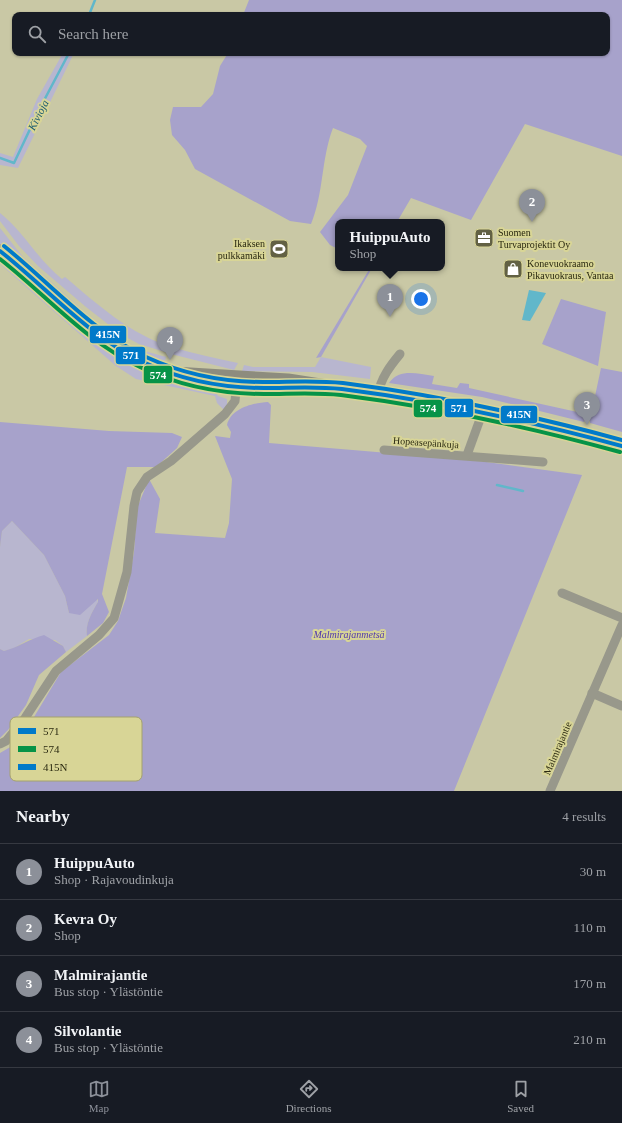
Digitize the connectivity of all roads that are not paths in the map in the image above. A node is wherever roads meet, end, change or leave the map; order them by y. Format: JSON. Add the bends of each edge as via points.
{"nodes":[{"id":1,"x":0,"y":251,"type":"edge"},
{"id":2,"x":400,"y":354,"type":"dead end"},
{"id":3,"x":237,"y":383,"type":"junction"},
{"id":4,"x":378,"y":394,"type":"junction"},
{"id":5,"x":483,"y":411,"type":"junction"},
{"id":6,"x":622,"y":446,"type":"edge"},
{"id":7,"x":384,"y":450,"type":"dead end"},
{"id":8,"x":467,"y":455,"type":"junction"},
{"id":9,"x":543,"y":462,"type":"dead end"},
{"id":10,"x":562,"y":593,"type":"dead end"},
{"id":11,"x":622,"y":618,"type":"edge"},
{"id":12,"x":622,"y":625,"type":"edge"},
{"id":13,"x":592,"y":693,"type":"junction"},
{"id":14,"x":622,"y":706,"type":"edge"},
{"id":15,"x":26,"y":717,"type":"edge"},
{"id":16,"x":10,"y":736,"type":"edge"},
{"id":17,"x":0,"y":744,"type":"edge"},
{"id":18,"x":550,"y":791,"type":"edge"}],
"edges":[{"from":1,"to":3,"type":"main road","via":[[101,337],[143,362],[174,373]]},
{"from":2,"to":4,"type":"street","via":[[380,383]]},
{"from":3,"to":4,"type":"main road","via":[[288,380]]},
{"from":3,"to":15,"type":"street","via":[[235,401],[225,414],[171,461],[147,478],[137,492],[126,572],[114,618],[99,635],[56,671]]},
{"from":4,"to":5,"type":"main road"},
{"from":5,"to":6,"type":"main road"},
{"from":5,"to":8,"type":"street","name":"Hopeasepänkuja"},
{"from":7,"to":8,"type":"street","name":"Hopeasepänkuja"},
{"from":8,"to":9,"type":"street","name":"Hopeasepänkuja"},
{"from":10,"to":11,"type":"street"},
{"from":12,"to":13,"type":"street","name":"Malmirajantie"},
{"from":13,"to":14,"type":"street"},
{"from":13,"to":18,"type":"street","name":"Malmirajantie"},
{"from":16,"to":17,"type":"street"}]}
